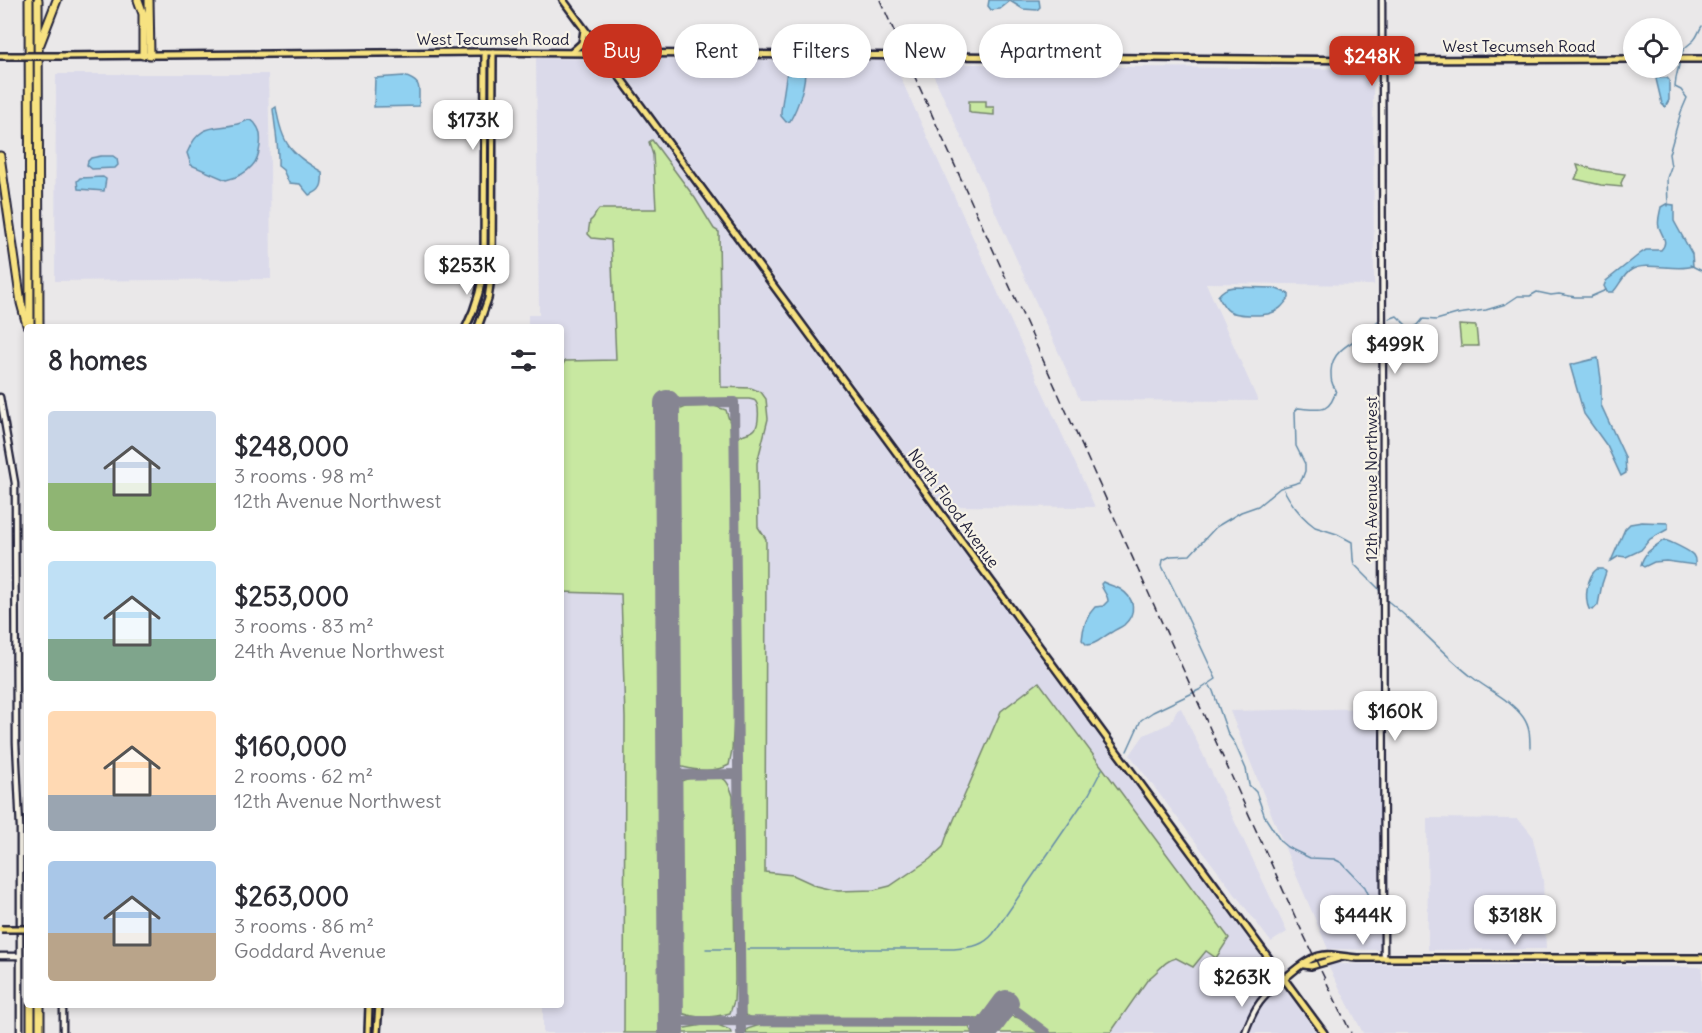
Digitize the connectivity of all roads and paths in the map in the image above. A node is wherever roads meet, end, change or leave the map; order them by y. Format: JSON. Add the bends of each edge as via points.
{"nodes":[{"id":1,"x":29,"y":0,"type":"edge"},
{"id":2,"x":38,"y":0,"type":"edge"},
{"id":3,"x":57,"y":0,"type":"edge"},
{"id":4,"x":138,"y":0,"type":"edge"},
{"id":5,"x":148,"y":0,"type":"edge"},
{"id":6,"x":562,"y":0,"type":"edge"},
{"id":7,"x":1382,"y":0,"type":"edge"},
{"id":8,"x":582,"y":26,"type":"edge"},
{"id":9,"x":582,"y":44,"type":"edge"},
{"id":10,"x":38,"y":50,"type":"junction"},
{"id":11,"x":485,"y":52,"type":"junction"},
{"id":12,"x":493,"y":52,"type":"junction"},
{"id":13,"x":571,"y":53,"type":"junction"},
{"id":14,"x":582,"y":53,"type":"edge"},
{"id":15,"x":662,"y":53,"type":"edge"},
{"id":16,"x":147,"y":55,"type":"junction"},
{"id":17,"x":0,"y":56,"type":"edge"},
{"id":18,"x":1623,"y":59,"type":"edge"},
{"id":19,"x":1683,"y":59,"type":"edge"},
{"id":20,"x":1699,"y":59,"type":"edge"},
{"id":21,"x":1383,"y":60,"type":"junction"},
{"id":22,"x":620,"y":78,"type":"edge"},
{"id":23,"x":0,"y":156,"type":"edge"},
{"id":24,"x":28,"y":324,"type":"edge"},
{"id":25,"x":29,"y":324,"type":"edge"},
{"id":26,"x":39,"y":324,"type":"edge"},
{"id":27,"x":467,"y":324,"type":"edge"},
{"id":28,"x":479,"y":324,"type":"edge"},
{"id":29,"x":0,"y":397,"type":"edge"},
{"id":30,"x":0,"y":929,"type":"edge"},
{"id":31,"x":24,"y":929,"type":"edge"},
{"id":32,"x":20,"y":956,"type":"junction"},
{"id":33,"x":0,"y":957,"type":"edge"},
{"id":34,"x":1384,"y":958,"type":"junction"},
{"id":35,"x":1702,"y":958,"type":"edge"},
{"id":36,"x":1284,"y":979,"type":"junction"},
{"id":37,"x":31,"y":1008,"type":"edge"},
{"id":38,"x":40,"y":1008,"type":"edge"},
{"id":39,"x":63,"y":1008,"type":"edge"},
{"id":40,"x":369,"y":1008,"type":"edge"},
{"id":41,"x":379,"y":1008,"type":"edge"},
{"id":42,"x":20,"y":1033,"type":"edge"},
{"id":43,"x":31,"y":1033,"type":"edge"},
{"id":44,"x":40,"y":1033,"type":"edge"},
{"id":45,"x":63,"y":1033,"type":"edge"},
{"id":46,"x":370,"y":1033,"type":"edge"},
{"id":47,"x":377,"y":1033,"type":"edge"},
{"id":48,"x":1245,"y":1033,"type":"edge"},
{"id":49,"x":1324,"y":1033,"type":"edge"}],
"edges":[{"from":1,"to":25,"type":"highway"},
{"from":2,"to":10,"type":"highway"},
{"from":3,"to":10,"type":"highway"},
{"from":4,"to":16,"type":"highway"},
{"from":5,"to":16,"type":"highway"},
{"from":6,"to":8,"type":"main road","name":"North Flood Avenue"},
{"from":7,"to":21,"type":"street","name":"12th Avenue Northwest"},
{"from":9,"to":13,"type":"main road"},
{"from":10,"to":26,"type":"highway"},
{"from":11,"to":12,"type":"main road","name":"West Tecumseh Road"},
{"from":11,"to":16,"type":"main road","name":"West Tecumseh Road"},
{"from":11,"to":27,"type":"main road","via":[[483,279]]},
{"from":12,"to":13,"type":"main road","name":"West Tecumseh Road"},
{"from":12,"to":28,"type":"main road","via":[[492,270]]},
{"from":13,"to":14,"type":"main road","name":"West Tecumseh Road"},
{"from":15,"to":21,"type":"main road","name":"West Tecumseh Road"},
{"from":16,"to":17,"type":"main road","name":"West Tecumseh Road","bridge":true},
{"from":18,"to":21,"type":"main road","name":"West Tecumseh Road"},
{"from":19,"to":20,"type":"main road"},
{"from":21,"to":34,"type":"street","name":"12th Avenue Northwest"},
{"from":22,"to":36,"type":"main road","name":"North Flood Avenue"},
{"from":23,"to":24,"type":"highway","via":[[21,303]]},
{"from":29,"to":32,"type":"street","via":[[15,483]]},
{"from":30,"to":31,"type":"main road","bridge":true},
{"from":32,"to":33,"type":"street"},
{"from":32,"to":42,"type":"street"},
{"from":34,"to":35,"type":"main road"},
{"from":34,"to":36,"type":"main road","via":[[1319,956]]},
{"from":36,"to":48,"type":"street","via":[[1256,1007]]},
{"from":36,"to":49,"type":"main road","name":"North Flood Avenue"},
{"from":37,"to":43,"type":"highway"},
{"from":38,"to":44,"type":"highway"},
{"from":39,"to":45,"type":"street"},
{"from":40,"to":46,"type":"main road"},
{"from":41,"to":47,"type":"main road"}]}
